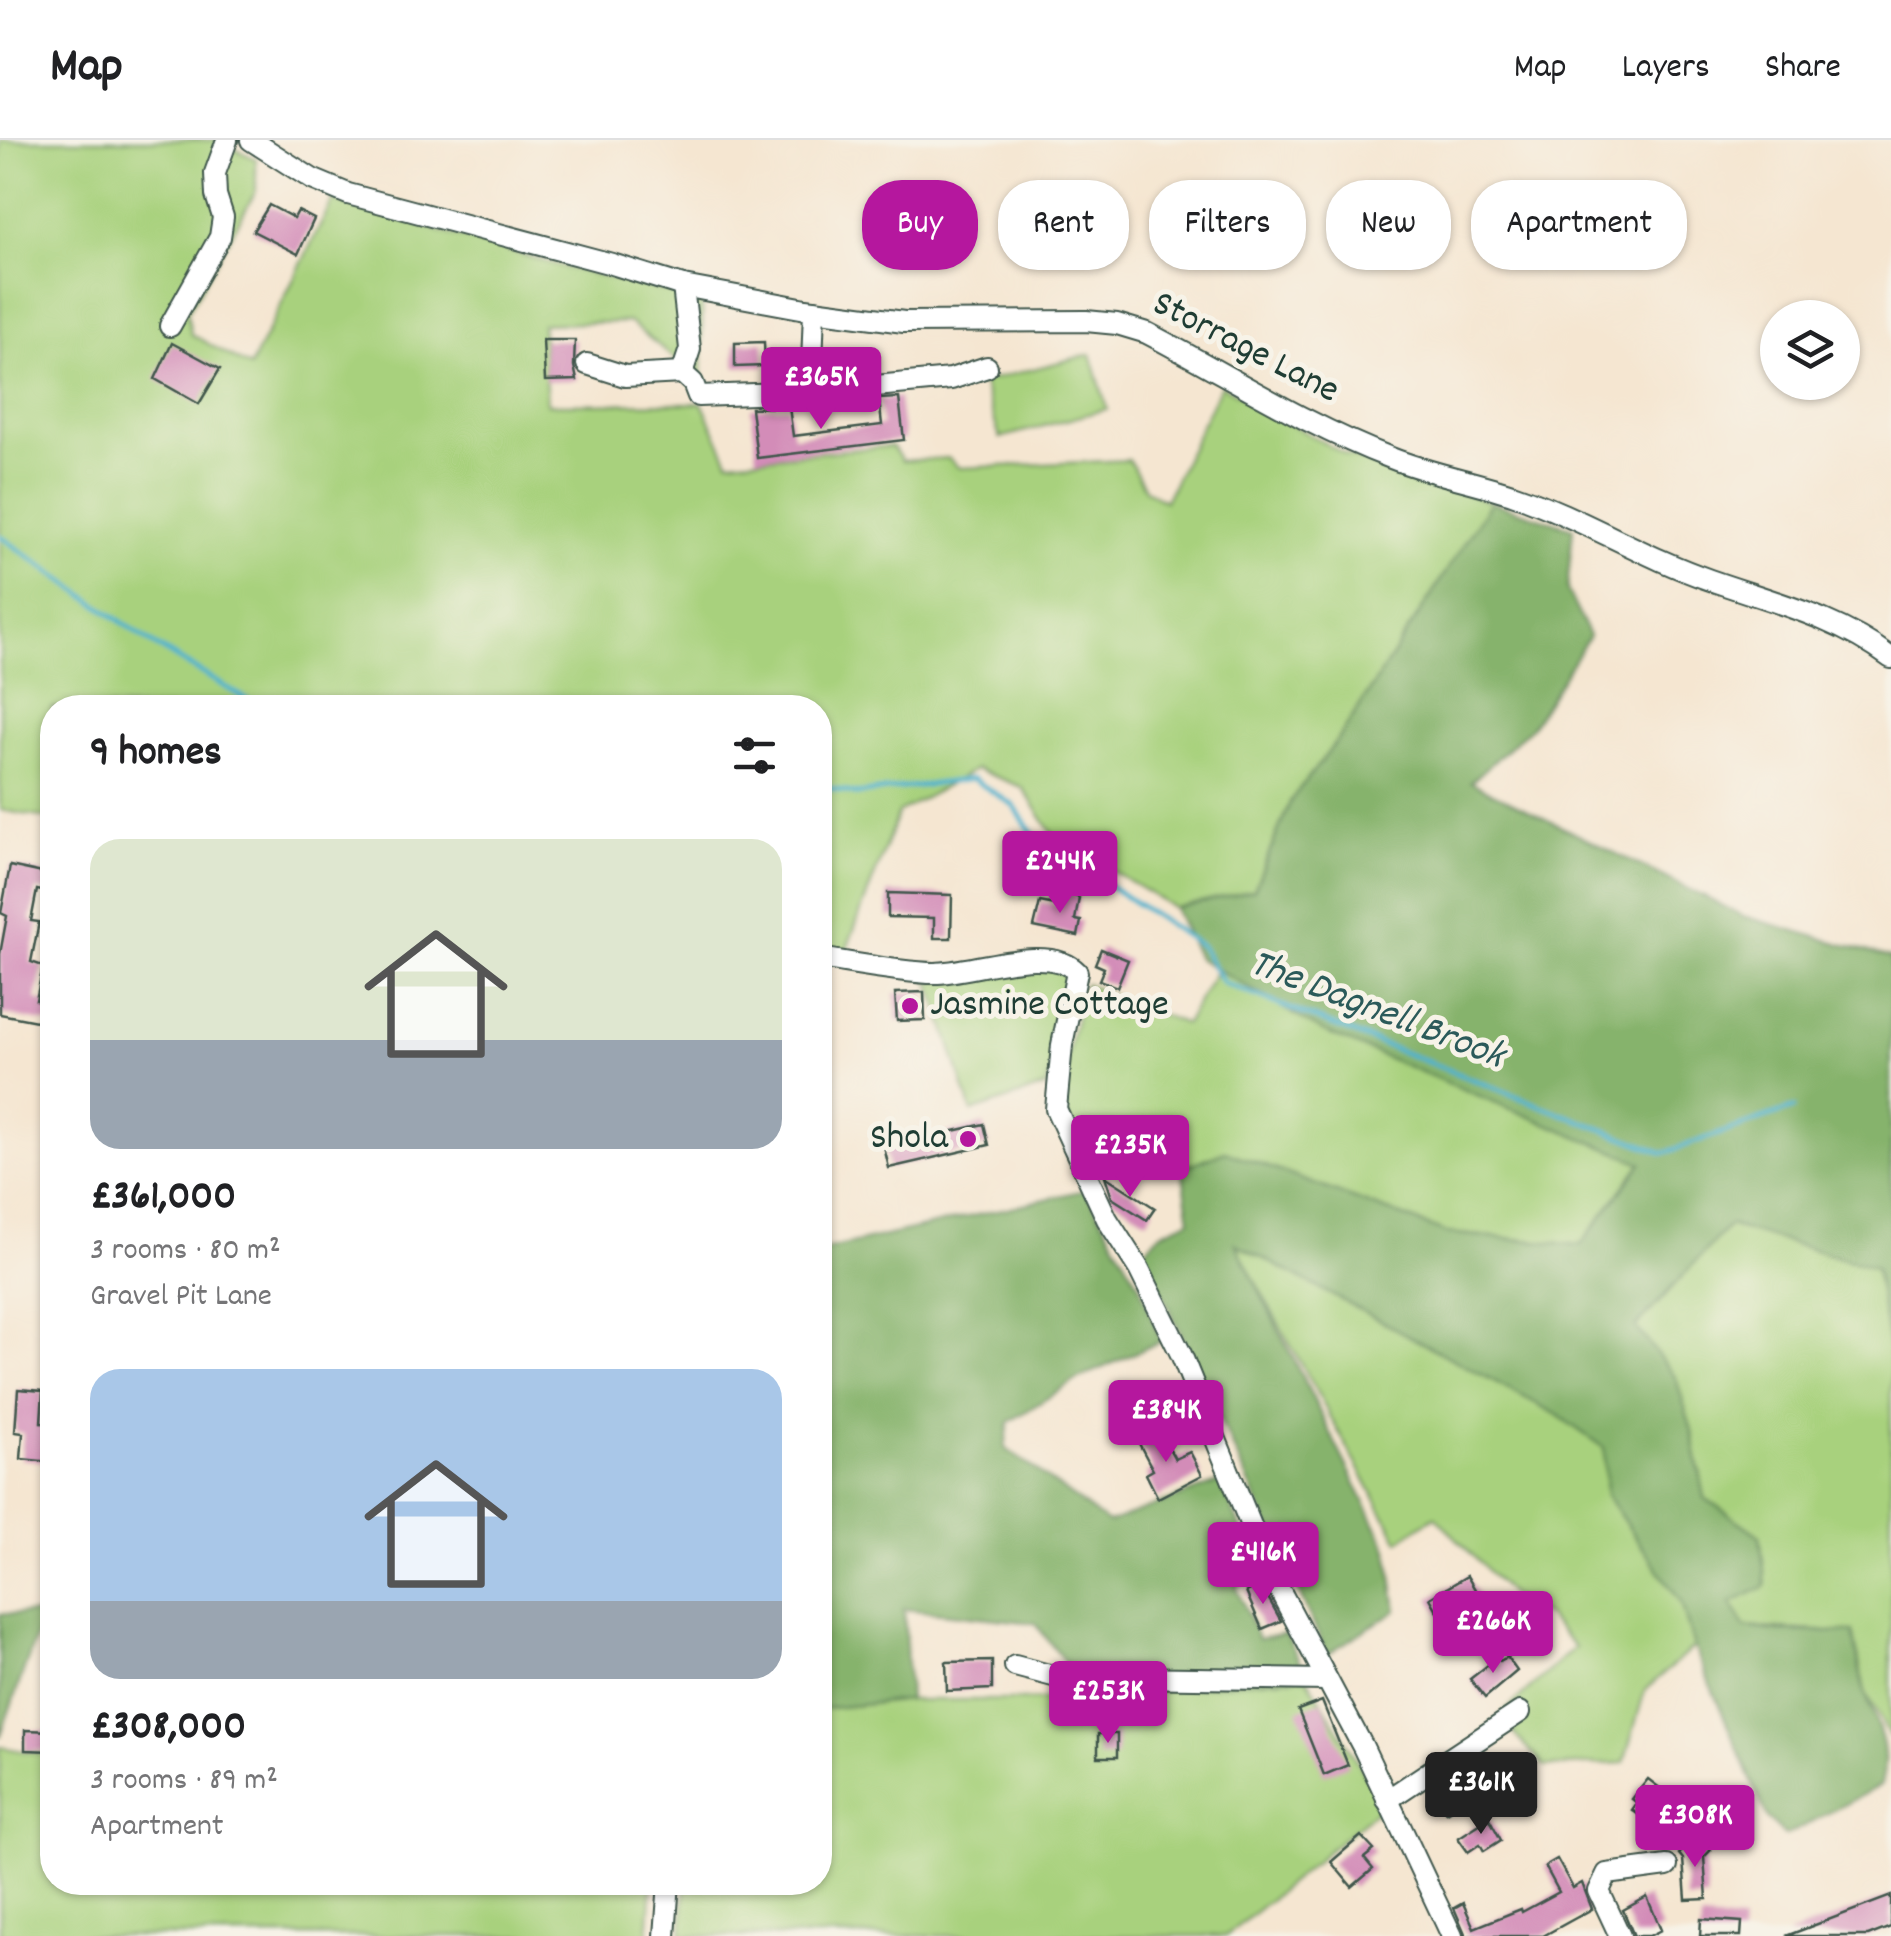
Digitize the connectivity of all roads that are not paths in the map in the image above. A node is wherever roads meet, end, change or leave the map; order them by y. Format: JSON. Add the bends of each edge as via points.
{"nodes":[{"id":1,"x":227,"y":140,"type":"edge"},
{"id":2,"x":251,"y":140,"type":"edge"},
{"id":3,"x":683,"y":286,"type":"junction"},
{"id":4,"x":814,"y":310,"type":"junction"},
{"id":5,"x":170,"y":326,"type":"dead end"},
{"id":6,"x":587,"y":364,"type":"dead end"},
{"id":7,"x":987,"y":366,"type":"dead end"},
{"id":8,"x":682,"y":373,"type":"junction"},
{"id":9,"x":812,"y":392,"type":"junction"},
{"id":10,"x":1891,"y":658,"type":"edge"},
{"id":11,"x":832,"y":960,"type":"edge"},
{"id":12,"x":1014,"y":1666,"type":"dead end"},
{"id":13,"x":1328,"y":1680,"type":"junction"},
{"id":14,"x":1520,"y":1712,"type":"dead end"},
{"id":15,"x":1387,"y":1800,"type":"junction"},
{"id":16,"x":1666,"y":1866,"type":"dead end"},
{"id":17,"x":667,"y":1895,"type":"edge"},
{"id":18,"x":665,"y":1936,"type":"edge"},
{"id":19,"x":1452,"y":1936,"type":"edge"},
{"id":20,"x":1620,"y":1936,"type":"edge"}],
"edges":[{"from":1,"to":5,"type":"street","via":[[215,173],[220,237]]},
{"from":2,"to":3,"type":"street","name":"Storrage Lane","via":[[348,194]]},
{"from":3,"to":4,"type":"street","name":"Storrage Lane"},
{"from":3,"to":8,"type":"street","via":[[690,350]]},
{"from":4,"to":9,"type":"street"},
{"from":4,"to":10,"type":"street","name":"Storrage Lane","via":[[904,322],[1086,321],[1147,333],[1354,443],[1514,494],[1708,579],[1812,614]]},
{"from":6,"to":8,"type":"street","via":[[625,376]]},
{"from":7,"to":9,"type":"street","via":[[950,379]]},
{"from":8,"to":9,"type":"street","via":[[698,396]]},
{"from":11,"to":13,"type":"street","via":[[934,973],[1021,958],[1070,965],[1077,972],[1056,1109],[1181,1354],[1270,1572]]},
{"from":12,"to":13,"type":"street","via":[[1053,1676]]},
{"from":13,"to":15,"type":"street"},
{"from":14,"to":15,"type":"street"},
{"from":15,"to":19,"type":"street"},
{"from":16,"to":20,"type":"street","via":[[1603,1880],[1599,1891]]},
{"from":17,"to":18,"type":"street"}]}
